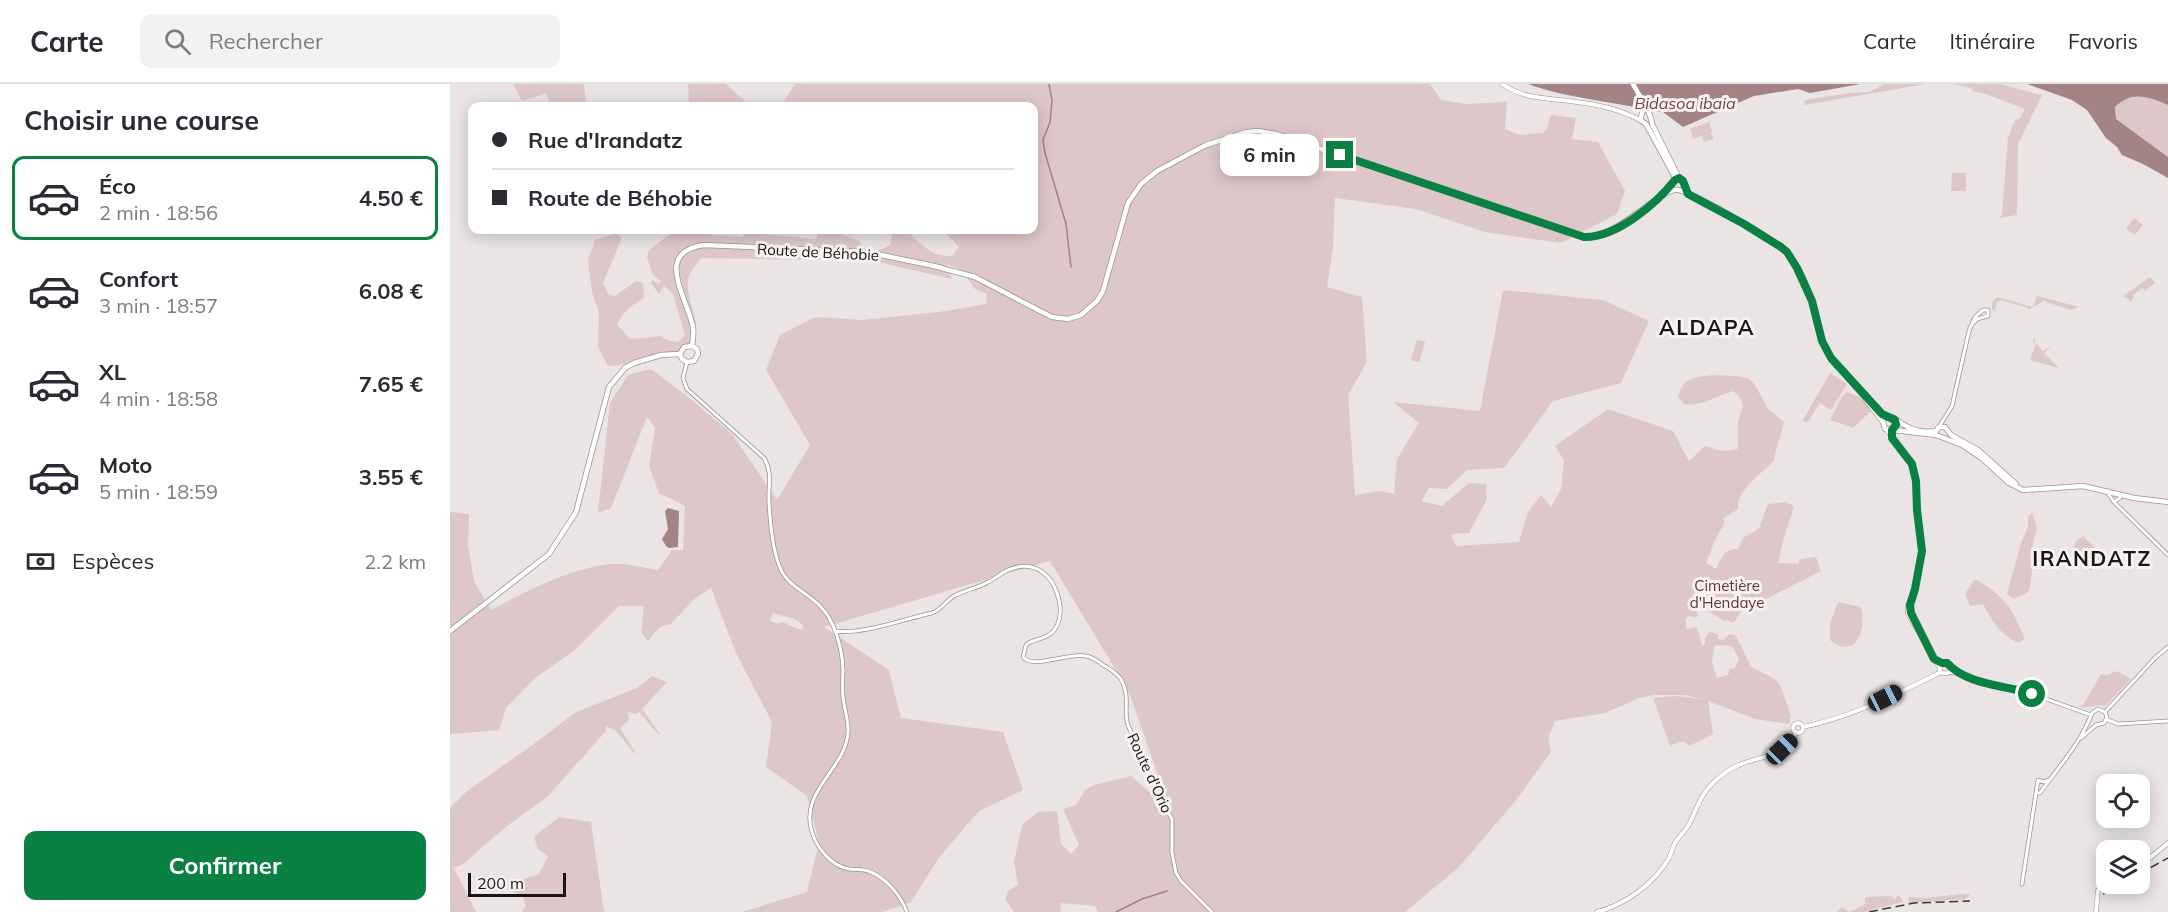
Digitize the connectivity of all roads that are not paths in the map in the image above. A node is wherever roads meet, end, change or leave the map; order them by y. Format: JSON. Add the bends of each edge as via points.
{"nodes":[{"id":1,"x":1503,"y":84,"type":"edge"},
{"id":2,"x":1633,"y":84,"type":"edge"},
{"id":3,"x":1644,"y":106,"type":"junction"},
{"id":4,"x":1650,"y":113,"type":"junction"},
{"id":5,"x":1640,"y":115,"type":"junction"},
{"id":6,"x":1649,"y":122,"type":"junction"},
{"id":7,"x":1675,"y":180,"type":"junction"},
{"id":8,"x":1684,"y":185,"type":"junction"},
{"id":9,"x":1678,"y":190,"type":"junction"},
{"id":10,"x":1688,"y":194,"type":"junction"},
{"id":11,"x":1663,"y":195,"type":"junction"},
{"id":12,"x":1982,"y":315,"type":"dead end"},
{"id":13,"x":692,"y":346,"type":"junction"},
{"id":14,"x":681,"y":354,"type":"junction"},
{"id":15,"x":687,"y":363,"type":"junction"},
{"id":16,"x":1863,"y":395,"type":"junction"},
{"id":17,"x":1888,"y":417,"type":"junction"},
{"id":18,"x":1946,"y":417,"type":"junction"},
{"id":19,"x":1883,"y":422,"type":"junction"},
{"id":20,"x":1896,"y":422,"type":"junction"},
{"id":21,"x":1891,"y":430,"type":"junction"},
{"id":22,"x":1946,"y":430,"type":"junction"},
{"id":23,"x":1937,"y":431,"type":"junction"},
{"id":24,"x":1944,"y":437,"type":"junction"},
{"id":25,"x":2029,"y":490,"type":"junction"},
{"id":26,"x":2107,"y":491,"type":"junction"},
{"id":27,"x":2120,"y":498,"type":"junction"},
{"id":28,"x":2168,"y":501,"type":"edge"},
{"id":29,"x":2114,"y":502,"type":"junction"},
{"id":30,"x":2120,"y":507,"type":"junction"},
{"id":31,"x":2168,"y":555,"type":"edge"},
{"id":32,"x":450,"y":631,"type":"edge"},
{"id":33,"x":835,"y":631,"type":"junction"},
{"id":34,"x":2168,"y":647,"type":"edge"},
{"id":35,"x":1941,"y":668,"type":"junction"},
{"id":36,"x":1950,"y":670,"type":"junction"},
{"id":37,"x":2105,"y":712,"type":"junction"},
{"id":38,"x":2091,"y":714,"type":"junction"},
{"id":39,"x":2106,"y":719,"type":"junction"},
{"id":40,"x":2091,"y":720,"type":"junction"},
{"id":41,"x":2168,"y":721,"type":"edge"},
{"id":42,"x":2096,"y":725,"type":"junction"},
{"id":43,"x":1803,"y":727,"type":"junction"},
{"id":44,"x":1797,"y":732,"type":"junction"},
{"id":45,"x":2078,"y":741,"type":"junction"},
{"id":46,"x":2044,"y":784,"type":"junction"},
{"id":47,"x":2037,"y":793,"type":"junction"},
{"id":48,"x":2168,"y":843,"type":"edge"},
{"id":49,"x":2150,"y":858,"type":"edge"},
{"id":50,"x":2022,"y":884,"type":"dead end"},
{"id":51,"x":2098,"y":894,"type":"edge"},
{"id":52,"x":907,"y":912,"type":"edge"},
{"id":53,"x":1212,"y":912,"type":"edge"},
{"id":54,"x":1597,"y":912,"type":"edge"},
{"id":55,"x":2096,"y":912,"type":"edge"}],
"edges":[{"from":1,"to":5,"type":"main road","via":[[1530,97]]},
{"from":2,"to":3,"type":"main road"},
{"from":3,"to":4,"type":"main road"},
{"from":3,"to":5,"type":"main road"},
{"from":4,"to":5,"type":"main road"},
{"from":4,"to":6,"type":"main road"},
{"from":5,"to":6,"type":"main road"},
{"from":6,"to":7,"type":"main road"},
{"from":7,"to":8,"type":"main road","via":[[1683,181]]},
{"from":7,"to":9,"type":"main road","via":[[1674,188]]},
{"from":7,"to":11,"type":"main road","name":"Route de Béhobie"},
{"from":8,"to":9,"type":"main road"},
{"from":8,"to":10,"type":"main road"},
{"from":9,"to":10,"type":"main road"},
{"from":9,"to":11,"type":"main road","name":"Route de Béhobie"},
{"from":10,"to":16,"type":"main road","via":[[1789,255],[1812,301],[1827,352]]},
{"from":11,"to":13,"type":"main road","name":"Route de Béhobie","via":[[1606,234],[1584,237],[1269,132],[1247,132],[1183,159],[1135,190],[1102,291],[1091,309],[1081,315],[1068,319],[1052,317],[975,277],[867,252],[704,245],[682,252],[676,263],[693,325]]},
{"from":12,"to":18,"type":"street","via":[[1970,327]]},
{"from":13,"to":14,"type":"main road","via":[[684,347]]},
{"from":13,"to":15,"type":"main road","via":[[698,357]]},
{"from":14,"to":15,"type":"main road"},
{"from":14,"to":32,"type":"main road","via":[[648,358],[625,368],[609,387],[576,512],[568,527],[549,554]]},
{"from":15,"to":33,"type":"street","via":[[687,389],[769,466],[770,516],[778,563],[789,583],[818,603]]},
{"from":16,"to":17,"type":"main road"},
{"from":16,"to":19,"type":"main road"},
{"from":17,"to":19,"type":"main road"},
{"from":17,"to":20,"type":"main road"},
{"from":18,"to":22,"type":"street"},
{"from":18,"to":23,"type":"street"},
{"from":19,"to":21,"type":"main road","via":[[1884,428]]},
{"from":20,"to":21,"type":"main road"},
{"from":20,"to":23,"type":"main road","via":[[1922,431]]},
{"from":21,"to":23,"type":"main road"},
{"from":21,"to":35,"type":"main road","via":[[1892,438],[1912,464],[1916,481],[1922,551],[1910,608],[1915,625]]},
{"from":22,"to":23,"type":"main road"},
{"from":22,"to":24,"type":"main road"},
{"from":22,"to":25,"type":"main road"},
{"from":23,"to":24,"type":"main road","via":[[1939,438]]},
{"from":24,"to":25,"type":"main road","via":[[1969,449],[2015,486]]},
{"from":25,"to":26,"type":"main road","via":[[2075,486]]},
{"from":26,"to":27,"type":"main road"},
{"from":26,"to":29,"type":"street"},
{"from":27,"to":28,"type":"main road"},
{"from":27,"to":29,"type":"street"},
{"from":27,"to":30,"type":"street"},
{"from":29,"to":30,"type":"street"},
{"from":30,"to":31,"type":"street"},
{"from":33,"to":52,"type":"street","via":[[843,668],[848,731],[844,750],[813,798],[812,832],[829,859],[884,880]]},
{"from":33,"to":53,"type":"street","name":"Route d'Orio","via":[[863,631],[932,613],[954,597],[1007,571],[1025,566],[1039,570],[1056,590],[1061,616],[1048,636],[1026,645],[1023,657],[1032,663],[1086,656],[1122,681],[1128,699],[1128,725],[1172,819],[1172,853],[1179,878]]},
{"from":34,"to":37,"type":"street"},
{"from":35,"to":36,"type":"main road","via":[[1944,674]]},
{"from":35,"to":36,"type":"main road","via":[[1947,663]]},
{"from":35,"to":43,"type":"main road","via":[[1858,711]]},
{"from":36,"to":38,"type":"street"},
{"from":37,"to":38,"type":"street","via":[[2098,709]]},
{"from":37,"to":39,"type":"street"},
{"from":38,"to":40,"type":"street"},
{"from":39,"to":41,"type":"street","via":[[2118,724]]},
{"from":39,"to":42,"type":"street"},
{"from":40,"to":42,"type":"street"},
{"from":40,"to":45,"type":"street"},
{"from":42,"to":45,"type":"street"},
{"from":43,"to":44,"type":"main road"},
{"from":43,"to":44,"type":"main road","via":[[1795,724],[1793,729]]},
{"from":44,"to":54,"type":"main road","via":[[1782,749],[1740,764],[1715,781],[1696,805],[1687,828],[1662,867],[1630,898]]},
{"from":45,"to":46,"type":"street"},
{"from":46,"to":47,"type":"street"},
{"from":46,"to":47,"type":"street","via":[[2038,780]]},
{"from":47,"to":50,"type":"street"},
{"from":48,"to":49,"type":"main road"},
{"from":51,"to":55,"type":"main road"}]}
